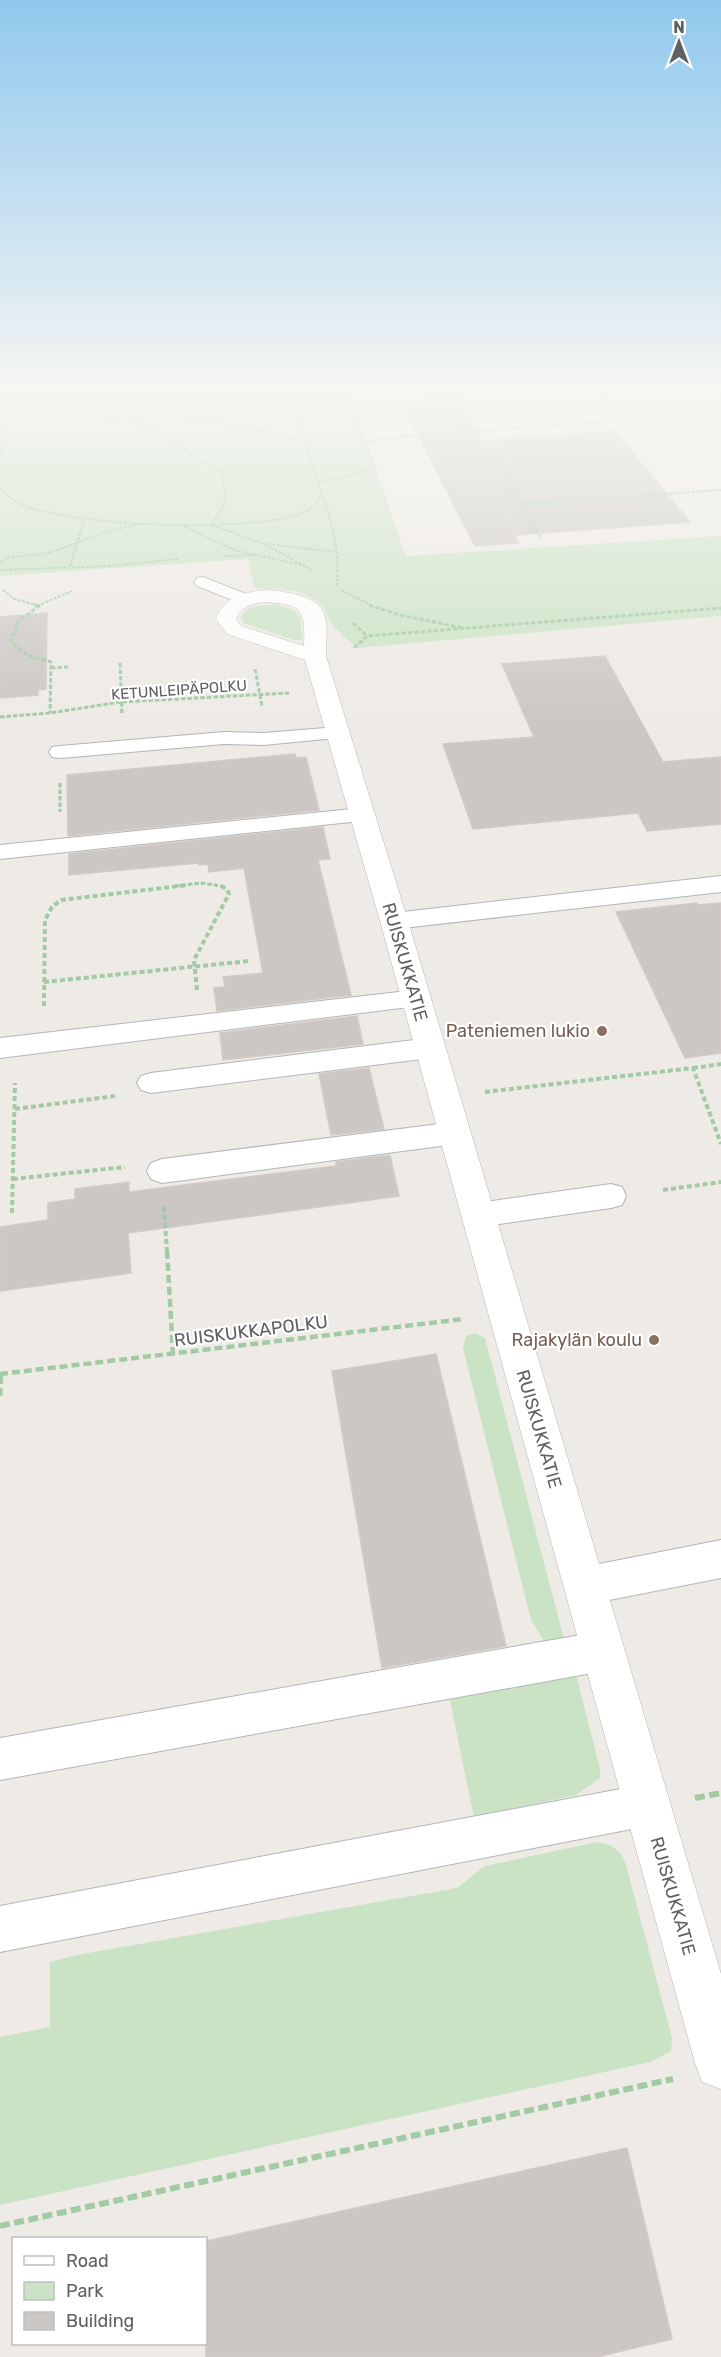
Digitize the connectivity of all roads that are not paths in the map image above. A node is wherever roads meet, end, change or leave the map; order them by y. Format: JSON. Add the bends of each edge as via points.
{"nodes":[{"id":1,"x":203,"y":582,"type":"dead end"},
{"id":2,"x":245,"y":600,"type":"junction"},
{"id":3,"x":321,"y":673,"type":"junction"},
{"id":4,"x":338,"y":734,"type":"junction"},
{"id":5,"x":60,"y":752,"type":"road end"},
{"id":6,"x":362,"y":815,"type":"junction"},
{"id":7,"x":0,"y":852,"type":"edge"},
{"id":8,"x":721,"y":884,"type":"edge"},
{"id":9,"x":394,"y":921,"type":"junction"},
{"id":10,"x":416,"y":999,"type":"junction"},
{"id":11,"x":8,"y":1047,"type":"edge"},
{"id":12,"x":430,"y":1048,"type":"junction"},
{"id":13,"x":151,"y":1083,"type":"road end"},
{"id":14,"x":454,"y":1133,"type":"junction"},
{"id":15,"x":162,"y":1171,"type":"road end"},
{"id":16,"x":611,"y":1196,"type":"dead end"},
{"id":17,"x":478,"y":1215,"type":"junction"},
{"id":18,"x":721,"y":1560,"type":"edge"},
{"id":19,"x":584,"y":1586,"type":"junction"},
{"id":20,"x":603,"y":1651,"type":"junction"},
{"id":21,"x":0,"y":1759,"type":"edge"},
{"id":22,"x":647,"y":1805,"type":"junction"},
{"id":23,"x":0,"y":1929,"type":"edge"},
{"id":24,"x":721,"y":2063,"type":"edge"}],
"edges":[{"from":1,"to":2,"type":"lane"},
{"from":2,"to":3,"type":"street","name":"RUISKUKKATIE","via":[[281,597],[309,607],[315,616]]},
{"from":2,"to":3,"type":"street","via":[[228,610],[226,619],[234,630]]},
{"from":3,"to":4,"type":"street","name":"RUISKUKKATIE"},
{"from":4,"to":5,"type":"lane","via":[[264,740],[224,738]]},
{"from":4,"to":6,"type":"street","name":"RUISKUKKATIE"},
{"from":6,"to":7,"type":"lane"},
{"from":6,"to":9,"type":"street","name":"RUISKUKKATIE"},
{"from":8,"to":9,"type":"lane"},
{"from":9,"to":10,"type":"street","name":"RUISKUKKATIE"},
{"from":10,"to":11,"type":"lane"},
{"from":10,"to":12,"type":"street","name":"RUISKUKKATIE"},
{"from":12,"to":13,"type":"lane"},
{"from":12,"to":14,"type":"street","name":"RUISKUKKATIE"},
{"from":14,"to":15,"type":"lane"},
{"from":14,"to":17,"type":"street","name":"RUISKUKKATIE"},
{"from":16,"to":17,"type":"lane"},
{"from":17,"to":19,"type":"street","name":"RUISKUKKATIE"},
{"from":18,"to":19,"type":"lane"},
{"from":19,"to":20,"type":"street","name":"RUISKUKKATIE"},
{"from":20,"to":21,"type":"lane"},
{"from":20,"to":22,"type":"street","name":"RUISKUKKATIE"},
{"from":22,"to":23,"type":"lane"},
{"from":22,"to":24,"type":"street","name":"RUISKUKKATIE"}]}
